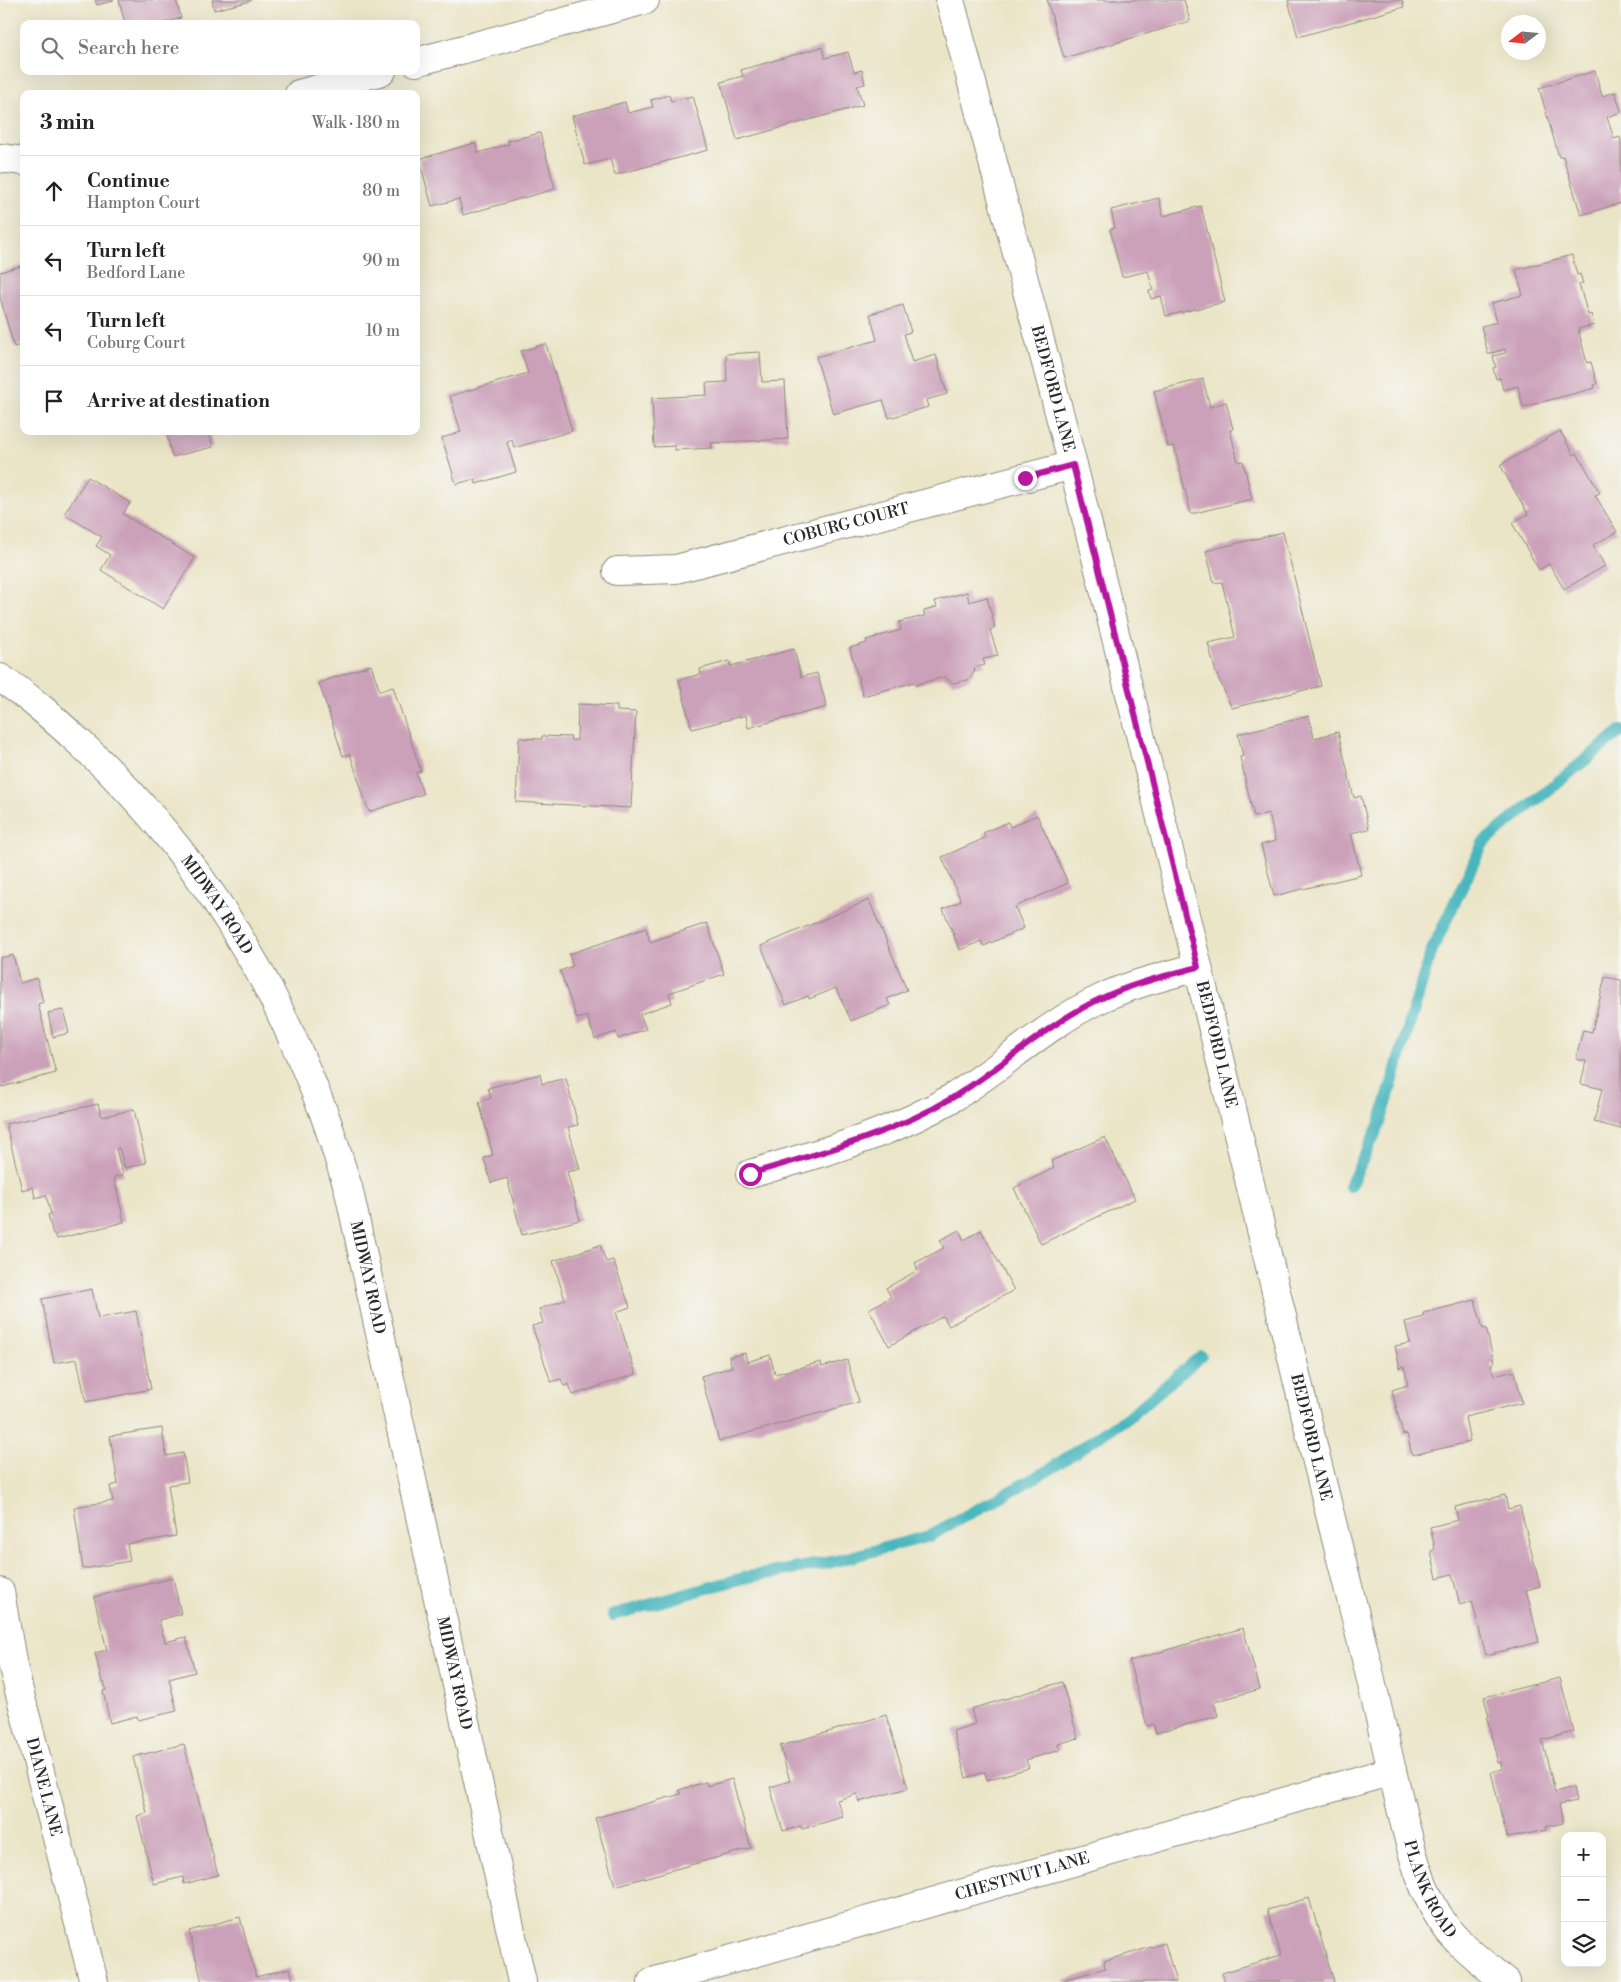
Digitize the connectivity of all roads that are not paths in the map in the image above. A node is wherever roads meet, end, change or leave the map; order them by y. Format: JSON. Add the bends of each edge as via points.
{"nodes":[{"id":1,"x":645,"y":0,"type":"edge"},
{"id":2,"x":950,"y":0,"type":"edge"},
{"id":3,"x":420,"y":61,"type":"edge"},
{"id":4,"x":367,"y":75,"type":"edge"},
{"id":5,"x":313,"y":90,"type":"edge"},
{"id":6,"x":0,"y":158,"type":"edge"},
{"id":7,"x":20,"y":160,"type":"edge"},
{"id":8,"x":1073,"y":465,"type":"junction"},
{"id":9,"x":617,"y":571,"type":"dead end"},
{"id":10,"x":0,"y":678,"type":"edge"},
{"id":11,"x":1198,"y":967,"type":"junction"},
{"id":12,"x":750,"y":1174,"type":"dead end"},
{"id":13,"x":0,"y":1592,"type":"edge"},
{"id":14,"x":1392,"y":1771,"type":"junction"},
{"id":15,"x":94,"y":1982,"type":"edge"},
{"id":16,"x":522,"y":1982,"type":"edge"},
{"id":17,"x":652,"y":1982,"type":"edge"},
{"id":18,"x":1506,"y":1982,"type":"edge"}],
"edges":[{"from":1,"to":3,"type":"street"},
{"from":2,"to":8,"type":"street","name":"BEDFORD LANE"},
{"from":4,"to":5,"type":"street"},
{"from":6,"to":7,"type":"street"},
{"from":8,"to":9,"type":"street","name":"COBURG COURT","via":[[676,569]]},
{"from":8,"to":11,"type":"street","name":"BEDFORD LANE"},
{"from":10,"to":16,"type":"street","name":"MIDWAY ROAD","via":[[55,721],[125,786],[189,864],[250,954],[276,1003],[320,1102],[348,1187]]},
{"from":11,"to":12,"type":"street","via":[[1101,998],[1042,1034],[952,1098],[900,1125],[850,1144]]},
{"from":11,"to":14,"type":"street","name":"BEDFORD LANE"},
{"from":13,"to":15,"type":"street","name":"DIANE LANE","via":[[13,1667]]},
{"from":14,"to":17,"type":"street","name":"CHESTNUT LANE"},
{"from":14,"to":18,"type":"street","name":"PLANK ROAD","via":[[1420,1879],[1433,1910],[1450,1933]]}]}
